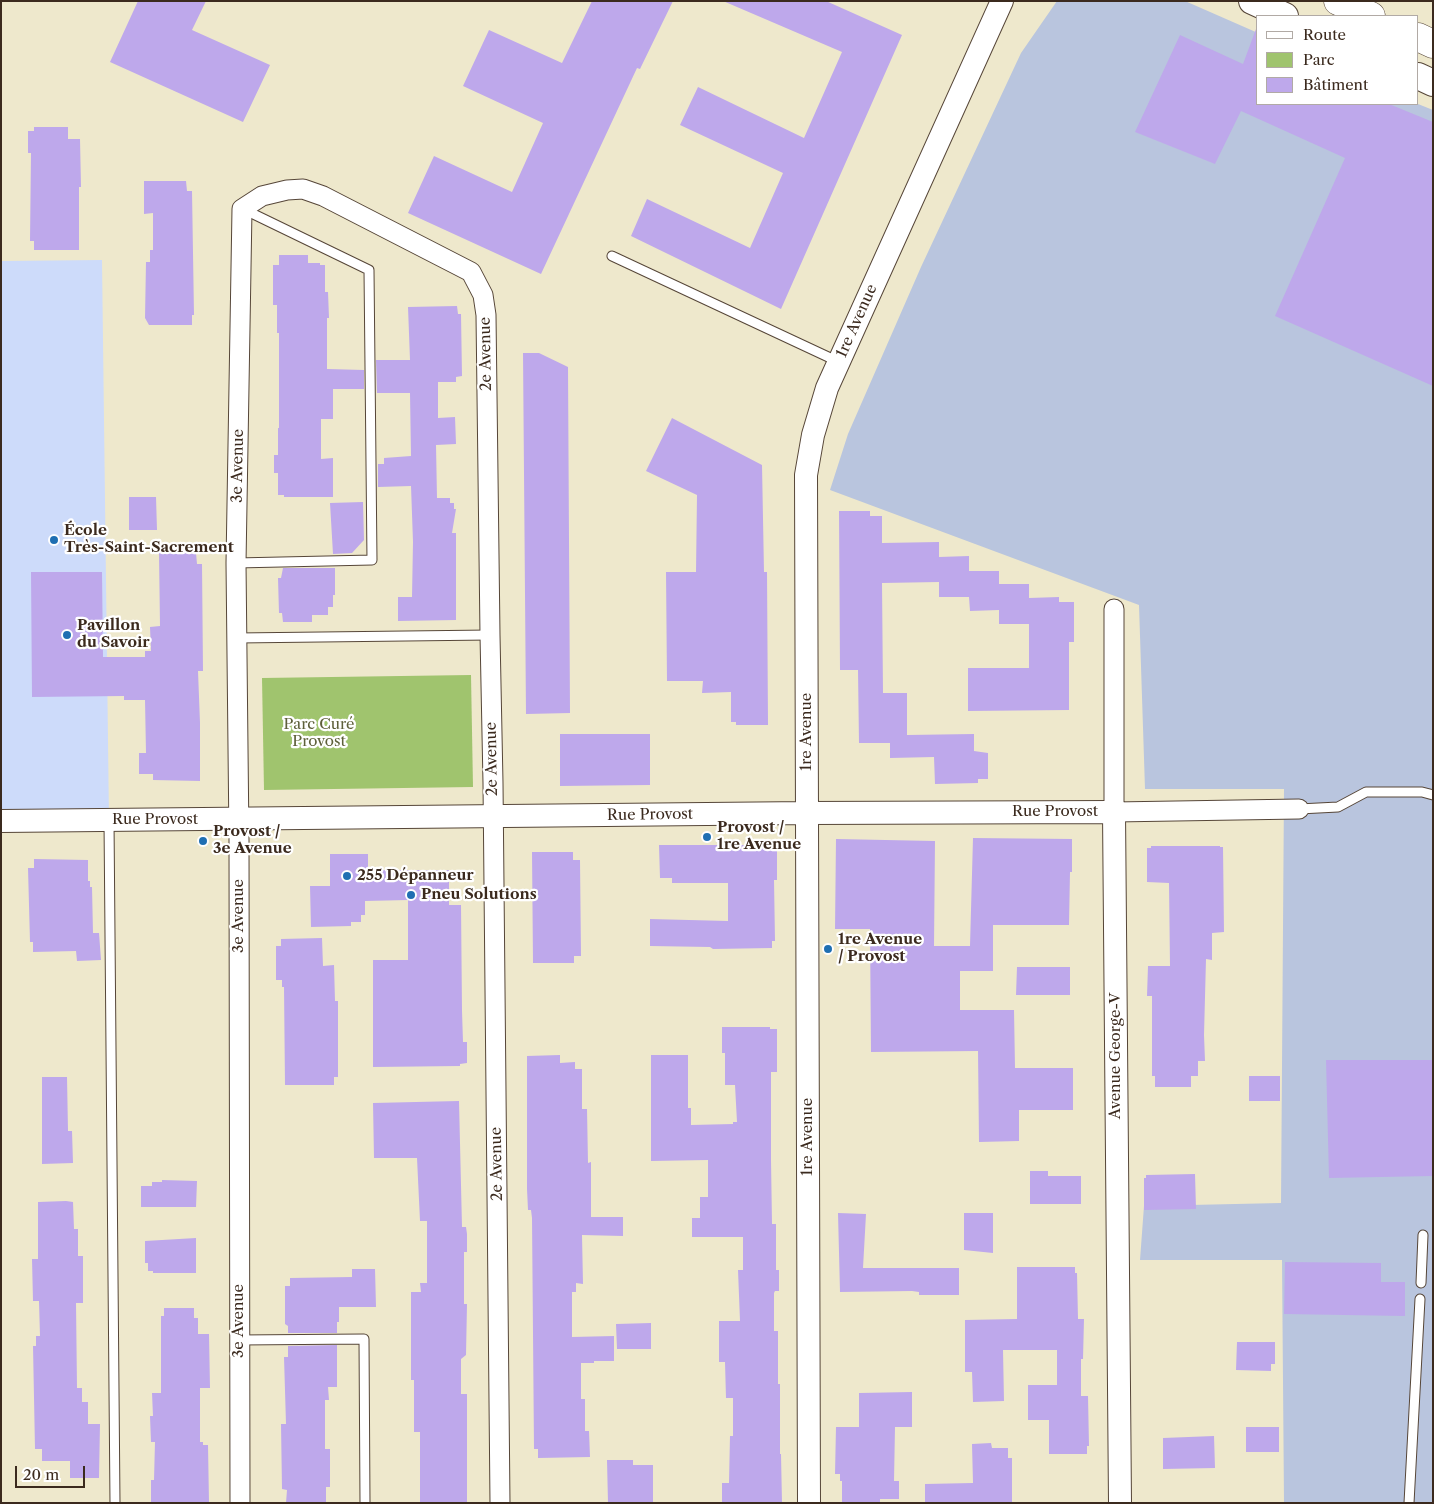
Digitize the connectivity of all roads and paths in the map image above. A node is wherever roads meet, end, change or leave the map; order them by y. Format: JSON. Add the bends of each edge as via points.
{"nodes":[{"id":1,"x":1002,"y":1,"type":"edge"},
{"id":2,"x":1252,"y":1,"type":"edge"},
{"id":3,"x":1338,"y":1,"type":"edge"},
{"id":4,"x":1283,"y":15,"type":"edge"},
{"id":5,"x":1369,"y":15,"type":"edge"},
{"id":6,"x":1419,"y":38,"type":"edge"},
{"id":7,"x":1433,"y":44,"type":"edge"},
{"id":8,"x":1419,"y":76,"type":"edge"},
{"id":9,"x":1433,"y":83,"type":"edge"},
{"id":10,"x":242,"y":209,"type":"junction"},
{"id":11,"x":612,"y":256,"type":"dead end"},
{"id":12,"x":839,"y":362,"type":"junction"},
{"id":13,"x":236,"y":563,"type":"junction"},
{"id":14,"x":1114,"y":609,"type":"dead end"},
{"id":15,"x":490,"y":636,"type":"junction"},
{"id":16,"x":237,"y":638,"type":"junction"},
{"id":17,"x":1433,"y":795,"type":"edge"},
{"id":18,"x":1299,"y":809,"type":"joint"},
{"id":19,"x":1114,"y":812,"type":"junction"},
{"id":20,"x":807,"y":813,"type":"junction"},
{"id":21,"x":493,"y":817,"type":"junction"},
{"id":22,"x":239,"y":819,"type":"junction"},
{"id":23,"x":109,"y":820,"type":"junction"},
{"id":24,"x":1,"y":821,"type":"edge"},
{"id":25,"x":1423,"y":1235,"type":"dead end"},
{"id":26,"x":1421,"y":1283,"type":"dead end"},
{"id":27,"x":1420,"y":1299,"type":"dead end"},
{"id":28,"x":240,"y":1340,"type":"junction"},
{"id":29,"x":115,"y":1503,"type":"edge"},
{"id":30,"x":240,"y":1503,"type":"edge"},
{"id":31,"x":365,"y":1503,"type":"edge"},
{"id":32,"x":500,"y":1503,"type":"edge"},
{"id":33,"x":809,"y":1503,"type":"edge"},
{"id":34,"x":1120,"y":1503,"type":"edge"},
{"id":35,"x":1409,"y":1503,"type":"edge"}],
"edges":[{"from":1,"to":12,"type":"street","name":"1re Avenue"},
{"from":2,"to":4,"type":"main road"},
{"from":3,"to":5,"type":"highway"},
{"from":6,"to":7,"type":"highway"},
{"from":8,"to":9,"type":"main road"},
{"from":10,"to":13,"type":"street","name":"3e Avenue"},
{"from":10,"to":13,"type":"lane","via":[[369,270],[372,560]]},
{"from":10,"to":15,"type":"street","name":"2e Avenue","via":[[262,196],[303,189],[323,196],[471,272],[483,295],[486,315]]},
{"from":11,"to":12,"type":"lane"},
{"from":12,"to":20,"type":"street","name":"1re Avenue","via":[[817,418],[806,475]]},
{"from":13,"to":16,"type":"street","name":"3e Avenue"},
{"from":14,"to":19,"type":"street","name":"Avenue George-V"},
{"from":15,"to":16,"type":"lane"},
{"from":15,"to":21,"type":"street","name":"2e Avenue"},
{"from":16,"to":22,"type":"street","name":"3e Avenue"},
{"from":17,"to":18,"type":"lane","via":[[1422,792],[1366,792],[1338,808]]},
{"from":18,"to":19,"type":"street","name":"Rue Provost"},
{"from":19,"to":20,"type":"street","name":"Rue Provost"},
{"from":19,"to":34,"type":"street","name":"Avenue George-V"},
{"from":20,"to":21,"type":"street","name":"Rue Provost"},
{"from":20,"to":33,"type":"street","name":"1re Avenue"},
{"from":21,"to":22,"type":"street","name":"Rue Provost"},
{"from":21,"to":32,"type":"street","name":"2e Avenue"},
{"from":22,"to":23,"type":"street","name":"Rue Provost"},
{"from":22,"to":28,"type":"street","name":"3e Avenue"},
{"from":23,"to":24,"type":"street","name":"Rue Provost"},
{"from":23,"to":29,"type":"lane"},
{"from":25,"to":26,"type":"lane"},
{"from":27,"to":35,"type":"lane"},
{"from":28,"to":30,"type":"street","name":"3e Avenue"},
{"from":28,"to":31,"type":"lane","via":[[364,1339]]}]}
